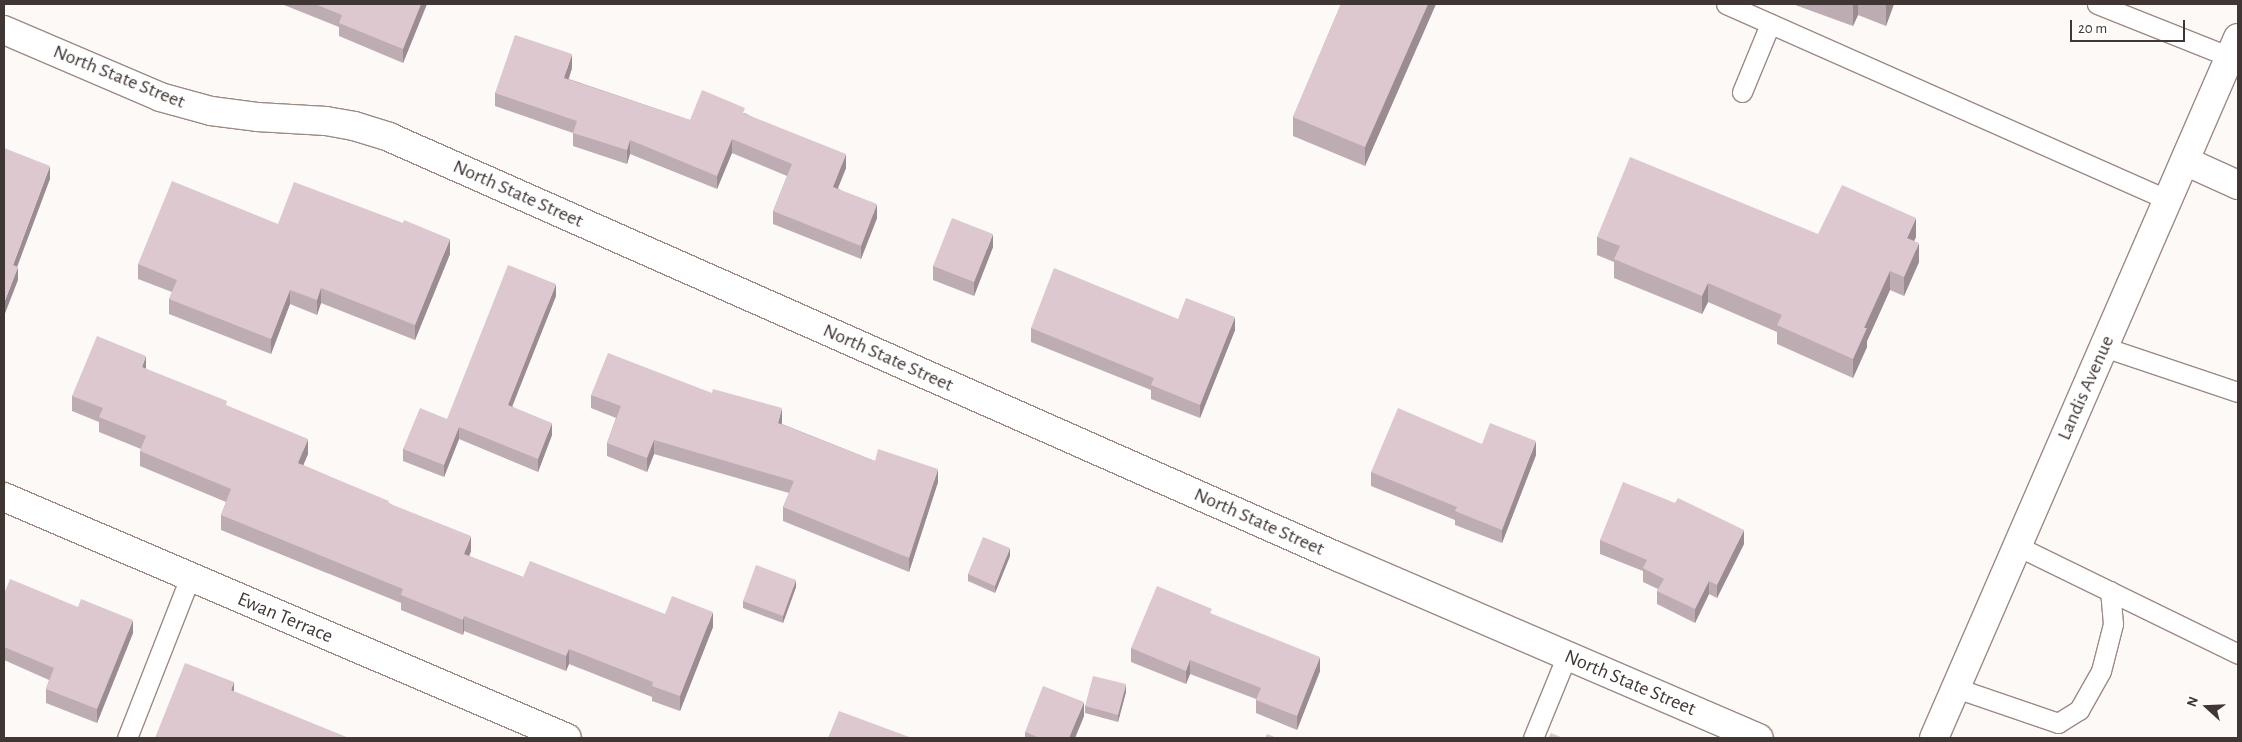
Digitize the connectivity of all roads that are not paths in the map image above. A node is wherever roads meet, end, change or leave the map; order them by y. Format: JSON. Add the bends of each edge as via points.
{"nodes":[{"id":1,"x":1726,"y":4,"type":"edge"},
{"id":2,"x":2097,"y":4,"type":"edge"},
{"id":3,"x":1770,"y":24,"type":"junction"},
{"id":4,"x":4,"y":30,"type":"edge"},
{"id":5,"x":2234,"y":47,"type":"edge"},
{"id":6,"x":1742,"y":92,"type":"dead end"},
{"id":7,"x":2184,"y":161,"type":"junction"},
{"id":8,"x":2238,"y":185,"type":"edge"},
{"id":9,"x":2168,"y":200,"type":"junction"},
{"id":10,"x":2104,"y":347,"type":"junction"},
{"id":11,"x":2238,"y":392,"type":"edge"},
{"id":12,"x":4,"y":497,"type":"edge"},
{"id":13,"x":2017,"y":546,"type":"junction"},
{"id":14,"x":190,"y":577,"type":"junction"},
{"id":15,"x":2110,"y":591,"type":"junction"},
{"id":16,"x":2238,"y":654,"type":"edge"},
{"id":17,"x":1567,"y":655,"type":"junction"},
{"id":18,"x":1956,"y":688,"type":"junction"},
{"id":19,"x":127,"y":738,"type":"edge"},
{"id":20,"x":567,"y":738,"type":"edge"},
{"id":21,"x":1533,"y":738,"type":"edge"},
{"id":22,"x":1758,"y":738,"type":"edge"},
{"id":23,"x":1934,"y":738,"type":"edge"}],
"edges":[{"from":1,"to":3,"type":"lane"},
{"from":2,"to":5,"type":"lane"},
{"from":3,"to":6,"type":"lane"},
{"from":3,"to":9,"type":"lane"},
{"from":4,"to":17,"type":"street","name":"North State Street","via":[[160,97],[211,111],[354,126],[389,138]]},
{"from":5,"to":7,"type":"street","name":"Landis Avenue"},
{"from":7,"to":8,"type":"street"},
{"from":7,"to":9,"type":"street","name":"Landis Avenue"},
{"from":9,"to":10,"type":"street","name":"Landis Avenue"},
{"from":10,"to":11,"type":"lane"},
{"from":10,"to":13,"type":"street","name":"Landis Avenue"},
{"from":12,"to":14,"type":"street","name":"Ewan Terrace"},
{"from":13,"to":15,"type":"lane"},
{"from":13,"to":18,"type":"street","name":"Landis Avenue"},
{"from":14,"to":19,"type":"lane"},
{"from":14,"to":20,"type":"street","name":"Ewan Terrace"},
{"from":15,"to":16,"type":"lane"},
{"from":15,"to":18,"type":"lane","via":[[2113,624],[2101,671],[2079,710],[2058,724]]},
{"from":17,"to":21,"type":"lane"},
{"from":17,"to":22,"type":"street","name":"North State Street"},
{"from":18,"to":23,"type":"street","name":"Landis Avenue"}]}
